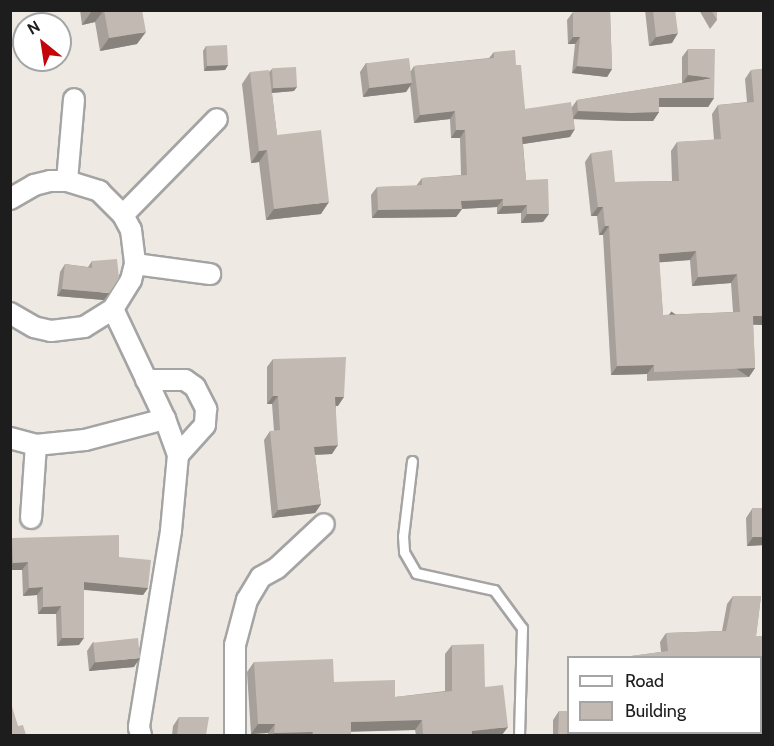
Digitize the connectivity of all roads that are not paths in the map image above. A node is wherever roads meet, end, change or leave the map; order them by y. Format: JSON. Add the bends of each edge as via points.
{"nodes":[{"id":1,"x":74,"y":99,"type":"dead end"},
{"id":2,"x":217,"y":119,"type":"dead end"},
{"id":3,"x":67,"y":181,"type":"junction"},
{"id":4,"x":10,"y":199,"type":"edge"},
{"id":5,"x":123,"y":215,"type":"junction"},
{"id":6,"x":135,"y":264,"type":"junction"},
{"id":7,"x":210,"y":274,"type":"dead end"},
{"id":8,"x":113,"y":309,"type":"junction"},
{"id":9,"x":10,"y":313,"type":"edge"},
{"id":10,"x":146,"y":380,"type":"junction"},
{"id":11,"x":165,"y":419,"type":"junction"},
{"id":12,"x":10,"y":438,"type":"edge"},
{"id":13,"x":36,"y":445,"type":"junction"},
{"id":14,"x":178,"y":455,"type":"junction"},
{"id":15,"x":412,"y":461,"type":"dead end"},
{"id":16,"x":31,"y":518,"type":"dead end"},
{"id":17,"x":324,"y":524,"type":"dead end"},
{"id":18,"x":141,"y":735,"type":"edge"},
{"id":19,"x":235,"y":735,"type":"edge"},
{"id":20,"x":519,"y":735,"type":"edge"}],
"edges":[{"from":1,"to":3,"type":"street"},
{"from":2,"to":5,"type":"street"},
{"from":3,"to":4,"type":"street","via":[[34,185]]},
{"from":3,"to":5,"type":"street","via":[[99,191]]},
{"from":5,"to":6,"type":"street","via":[[132,238]]},
{"from":6,"to":7,"type":"street"},
{"from":6,"to":8,"type":"street","via":[[127,288]]},
{"from":8,"to":9,"type":"street","via":[[84,327],[68,331],[34,327]]},
{"from":8,"to":10,"type":"street"},
{"from":10,"to":11,"type":"street"},
{"from":10,"to":14,"type":"street","via":[[185,380],[195,387],[206,409],[204,425]]},
{"from":11,"to":13,"type":"street","via":[[85,440]]},
{"from":11,"to":14,"type":"street"},
{"from":12,"to":13,"type":"street"},
{"from":13,"to":16,"type":"street"},
{"from":14,"to":18,"type":"street","via":[[171,531],[139,727]]},
{"from":15,"to":20,"type":"lane","via":[[403,536],[404,552],[416,573],[494,590],[522,628]]},
{"from":17,"to":19,"type":"street","via":[[277,568],[261,577],[247,600],[235,645]]}]}
